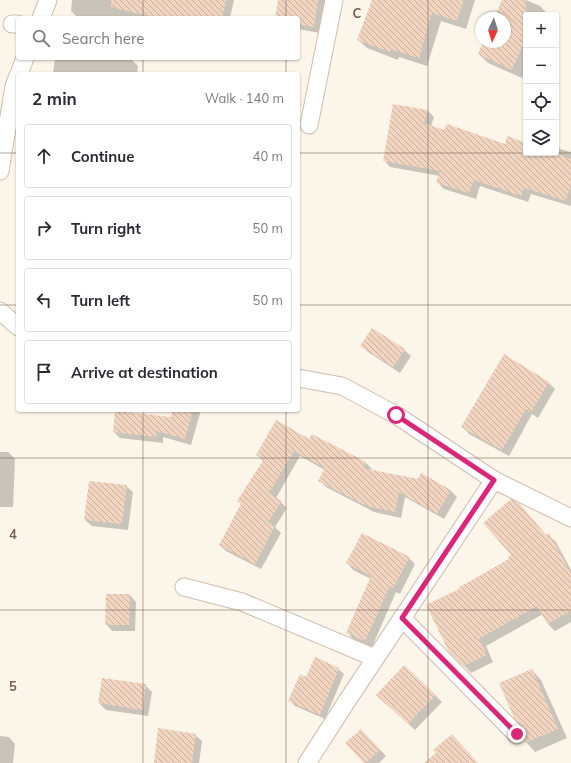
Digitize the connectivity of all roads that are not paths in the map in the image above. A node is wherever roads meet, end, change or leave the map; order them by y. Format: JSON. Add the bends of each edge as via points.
{"nodes":[{"id":1,"x":48,"y":0,"type":"edge"},
{"id":2,"x":334,"y":0,"type":"edge"},
{"id":3,"x":42,"y":16,"type":"edge"},
{"id":4,"x":24,"y":60,"type":"edge"},
{"id":5,"x":19,"y":72,"type":"edge"},
{"id":6,"x":16,"y":80,"type":"edge"},
{"id":7,"x":309,"y":125,"type":"dead end"},
{"id":8,"x":0,"y":171,"type":"edge"},
{"id":9,"x":0,"y":311,"type":"edge"},
{"id":10,"x":16,"y":325,"type":"edge"},
{"id":11,"x":300,"y":378,"type":"edge"},
{"id":12,"x":494,"y":480,"type":"junction"},
{"id":13,"x":571,"y":518,"type":"edge"},
{"id":14,"x":184,"y":586,"type":"dead end"},
{"id":15,"x":402,"y":618,"type":"junction"},
{"id":16,"x":375,"y":658,"type":"junction"},
{"id":17,"x":517,"y":734,"type":"dead end"},
{"id":18,"x":307,"y":763,"type":"edge"}],
"edges":[{"from":1,"to":3,"type":"street"},
{"from":2,"to":7,"type":"street"},
{"from":4,"to":5,"type":"street"},
{"from":6,"to":8,"type":"street"},
{"from":9,"to":10,"type":"street"},
{"from":11,"to":12,"type":"street","via":[[342,386],[396,415]]},
{"from":12,"to":13,"type":"street"},
{"from":12,"to":15,"type":"street"},
{"from":14,"to":16,"type":"street","via":[[242,602]]},
{"from":15,"to":16,"type":"street"},
{"from":15,"to":17,"type":"street"},
{"from":16,"to":18,"type":"street"}]}
